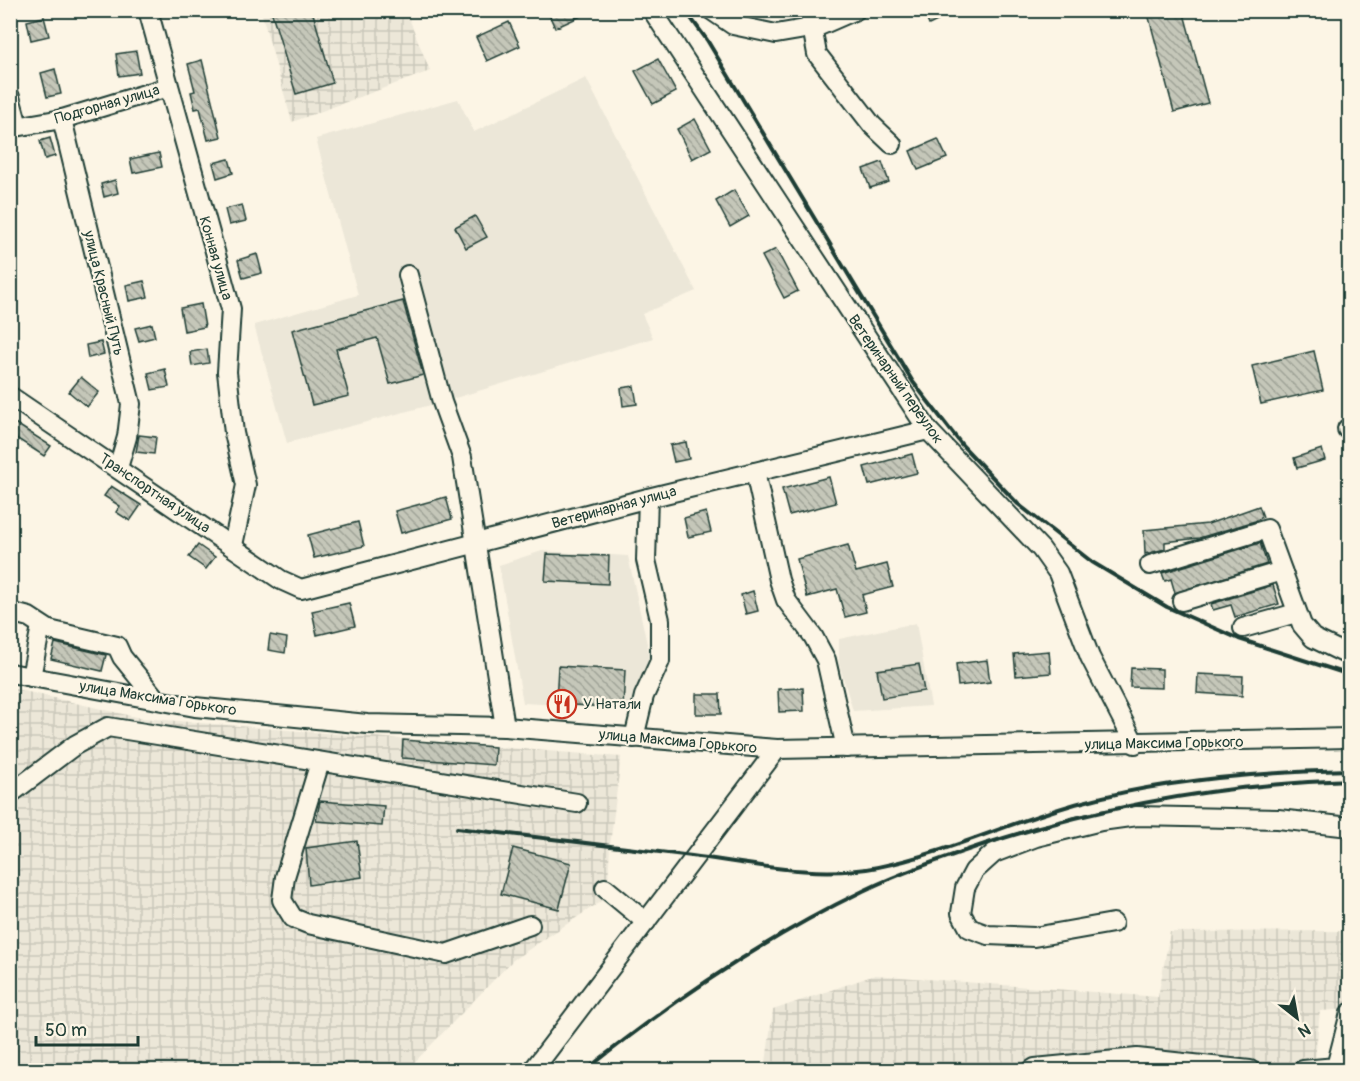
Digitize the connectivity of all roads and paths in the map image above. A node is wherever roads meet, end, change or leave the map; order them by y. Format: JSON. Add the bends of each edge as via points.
{"nodes":[{"id":1,"x":148,"y":10,"type":"edge"},
{"id":2,"x":652,"y":10,"type":"edge"},
{"id":3,"x":711,"y":10,"type":"edge"},
{"id":4,"x":856,"y":10,"type":"edge"},
{"id":5,"x":810,"y":19,"type":"edge"},
{"id":6,"x":168,"y":87,"type":"junction"},
{"id":7,"x":10,"y":97,"type":"edge"},
{"id":8,"x":62,"y":119,"type":"junction"},
{"id":9,"x":14,"y":127,"type":"edge"},
{"id":10,"x":892,"y":144,"type":"dead end"},
{"id":11,"x":408,"y":275,"type":"dead end"},
{"id":12,"x":10,"y":396,"type":"edge"},
{"id":13,"x":928,"y":430,"type":"junction"},
{"id":14,"x":118,"y":468,"type":"junction"},
{"id":15,"x":755,"y":472,"type":"junction"},
{"id":16,"x":648,"y":498,"type":"junction"},
{"id":17,"x":476,"y":543,"type":"junction"},
{"id":18,"x":233,"y":545,"type":"junction"},
{"id":19,"x":1150,"y":565,"type":"dead end"},
{"id":20,"x":1282,"y":571,"type":"junction"},
{"id":21,"x":301,"y":589,"type":"joint"},
{"id":22,"x":1182,"y":601,"type":"dead end"},
{"id":23,"x":10,"y":612,"type":"edge"},
{"id":24,"x":1296,"y":613,"type":"junction"},
{"id":25,"x":41,"y":626,"type":"junction"},
{"id":26,"x":1243,"y":628,"type":"dead end"},
{"id":27,"x":1350,"y":656,"type":"edge"},
{"id":28,"x":10,"y":673,"type":"edge"},
{"id":29,"x":31,"y":677,"type":"junction"},
{"id":30,"x":156,"y":699,"type":"junction"},
{"id":31,"x":505,"y":727,"type":"junction"},
{"id":32,"x":634,"y":738,"type":"junction"},
{"id":33,"x":1350,"y":738,"type":"edge"},
{"id":34,"x":1136,"y":744,"type":"junction"},
{"id":35,"x":846,"y":748,"type":"junction"},
{"id":36,"x":777,"y":749,"type":"junction"},
{"id":37,"x":320,"y":762,"type":"junction"},
{"id":38,"x":10,"y":794,"type":"edge"},
{"id":39,"x":577,"y":803,"type":"dead end"},
{"id":40,"x":1350,"y":827,"type":"edge"},
{"id":41,"x":605,"y":888,"type":"dead end"},
{"id":42,"x":646,"y":922,"type":"junction"},
{"id":43,"x":1113,"y":923,"type":"dead end"},
{"id":44,"x":530,"y":925,"type":"dead end"},
{"id":45,"x":1350,"y":1013,"type":"edge"},
{"id":46,"x":533,"y":1071,"type":"edge"},
{"id":47,"x":1032,"y":1071,"type":"edge"},
{"id":48,"x":1250,"y":1071,"type":"edge"},
{"id":49,"x":1303,"y":1071,"type":"edge"}],
"edges":[{"from":1,"to":6,"type":"street","name":"Конная улица"},
{"from":2,"to":13,"type":"street","name":"Ветеринарный переулок"},
{"from":3,"to":5,"type":"street","via":[[733,25],[776,34]]},
{"from":4,"to":5,"type":"street"},
{"from":5,"to":10,"type":"street","via":[[817,54],[872,125]]},
{"from":6,"to":8,"type":"street","name":"Подгорная улица"},
{"from":6,"to":18,"type":"street","name":"Конная улица","via":[[231,309],[227,372],[234,433],[246,485]]},
{"from":7,"to":9,"type":"street"},
{"from":8,"to":9,"type":"street","name":"Подгорная улица"},
{"from":8,"to":14,"type":"street","name":"улица Красный Путь","via":[[132,404]]},
{"from":11,"to":17,"type":"street","via":[[442,402],[462,458]]},
{"from":12,"to":14,"type":"street","name":"Транспортная улица"},
{"from":13,"to":15,"type":"street","name":"Ветеринарная улица"},
{"from":13,"to":34,"type":"street","name":"Ветеринарный переулок","via":[[1041,549],[1058,573],[1090,657]]},
{"from":14,"to":18,"type":"street","name":"Транспортная улица"},
{"from":15,"to":16,"type":"street","name":"Ветеринарная улица"},
{"from":15,"to":35,"type":"street","via":[[779,580],[786,600],[826,660]]},
{"from":16,"to":17,"type":"street","name":"Ветеринарная улица"},
{"from":16,"to":32,"type":"street","via":[[646,560],[660,620],[660,661],[644,696]]},
{"from":17,"to":21,"type":"street","name":"Ветеринарная улица"},
{"from":17,"to":31,"type":"street"},
{"from":18,"to":21,"type":"street","name":"Транспортная улица","via":[[281,580]]},
{"from":19,"to":20,"type":"street","via":[[1267,529]]},
{"from":20,"to":22,"type":"street"},
{"from":20,"to":24,"type":"street"},
{"from":23,"to":25,"type":"street","via":[[29,617]]},
{"from":24,"to":26,"type":"street"},
{"from":24,"to":27,"type":"street","via":[[1313,638]]},
{"from":25,"to":29,"type":"street"},
{"from":25,"to":30,"type":"street","via":[[117,646]]},
{"from":28,"to":29,"type":"street","name":"улица Максима Горького"},
{"from":29,"to":30,"type":"street","name":"улица Максима Горького"},
{"from":30,"to":31,"type":"street","name":"улица Максима Горького","via":[[195,707],[367,724]]},
{"from":31,"to":32,"type":"street","name":"улица Максима Горького"},
{"from":32,"to":36,"type":"street","name":"улица Максима Горького"},
{"from":33,"to":34,"type":"street","name":"улица Максима Горького"},
{"from":34,"to":35,"type":"street","name":"улица Максима Горького"},
{"from":35,"to":36,"type":"street","name":"улица Максима Горького"},
{"from":36,"to":42,"type":"street"},
{"from":37,"to":38,"type":"street","via":[[108,727],[75,745]]},
{"from":37,"to":39,"type":"street"},
{"from":37,"to":44,"type":"street","via":[[285,877],[282,900],[292,918],[446,954]]},
{"from":40,"to":43,"type":"street","via":[[1278,819],[1137,816],[1101,821],[1036,837],[994,853],[974,871],[964,888],[962,914],[969,928],[988,935],[1034,938]]},
{"from":41,"to":42,"type":"street"},
{"from":42,"to":46,"type":"street"},
{"from":45,"to":49,"type":"street","via":[[1336,1067]]},
{"from":47,"to":48,"type":"street","via":[[1137,1058]]}]}
